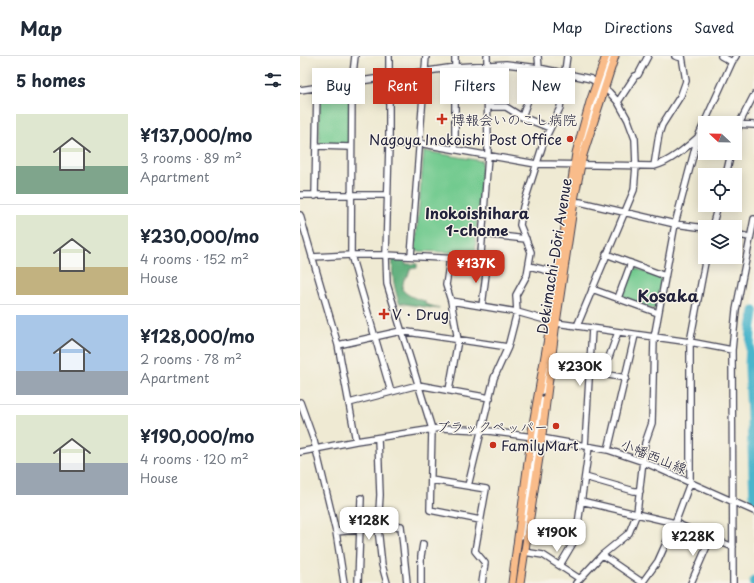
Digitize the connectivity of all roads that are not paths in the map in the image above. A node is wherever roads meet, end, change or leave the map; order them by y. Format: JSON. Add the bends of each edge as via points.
{"nodes":[{"id":1,"x":355,"y":56,"type":"edge"},
{"id":2,"x":389,"y":56,"type":"edge"},
{"id":3,"x":426,"y":56,"type":"edge"},
{"id":4,"x":455,"y":56,"type":"edge"},
{"id":5,"x":487,"y":56,"type":"edge"},
{"id":6,"x":538,"y":56,"type":"edge"},
{"id":7,"x":566,"y":56,"type":"edge"},
{"id":8,"x":606,"y":56,"type":"edge"},
{"id":9,"x":611,"y":56,"type":"edge"},
{"id":10,"x":615,"y":56,"type":"edge"},
{"id":11,"x":648,"y":56,"type":"edge"},
{"id":12,"x":675,"y":56,"type":"edge"},
{"id":13,"x":721,"y":56,"type":"edge"},
{"id":14,"x":736,"y":56,"type":"edge"},
{"id":15,"x":682,"y":57,"type":"edge"},
{"id":16,"x":732,"y":62,"type":"junction"},
{"id":17,"x":487,"y":66,"type":"junction"},
{"id":18,"x":455,"y":67,"type":"junction"},
{"id":19,"x":354,"y":68,"type":"edge"},
{"id":20,"x":389,"y":68,"type":"edge"},
{"id":21,"x":426,"y":68,"type":"edge"},
{"id":22,"x":539,"y":68,"type":"joint"},
{"id":23,"x":565,"y":68,"type":"edge"},
{"id":24,"x":432,"y":71,"type":"edge"},
{"id":25,"x":575,"y":75,"type":"edge"},
{"id":26,"x":601,"y":85,"type":"junction"},
{"id":27,"x":312,"y":88,"type":"edge"},
{"id":28,"x":300,"y":90,"type":"edge"},
{"id":29,"x":754,"y":95,"type":"edge"},
{"id":30,"x":618,"y":102,"type":"junction"},
{"id":31,"x":317,"y":104,"type":"edge"},
{"id":32,"x":352,"y":104,"type":"edge"},
{"id":33,"x":389,"y":104,"type":"edge"},
{"id":34,"x":422,"y":104,"type":"edge"},
{"id":35,"x":527,"y":104,"type":"edge"},
{"id":36,"x":560,"y":104,"type":"edge"},
{"id":37,"x":488,"y":106,"type":"junction"},
{"id":38,"x":708,"y":116,"type":"edge"},
{"id":39,"x":742,"y":116,"type":"edge"},
{"id":40,"x":522,"y":117,"type":"junction"},
{"id":41,"x":742,"y":124,"type":"edge"},
{"id":42,"x":754,"y":125,"type":"edge"},
{"id":43,"x":550,"y":128,"type":"junction"},
{"id":44,"x":698,"y":137,"type":"joint"},
{"id":45,"x":418,"y":143,"type":"junction"},
{"id":46,"x":389,"y":144,"type":"junction"},
{"id":47,"x":316,"y":146,"type":"junction"},
{"id":48,"x":352,"y":147,"type":"junction"},
{"id":49,"x":455,"y":149,"type":"junction"},
{"id":50,"x":488,"y":156,"type":"junction"},
{"id":51,"x":536,"y":164,"type":"junction"},
{"id":52,"x":578,"y":165,"type":"junction"},
{"id":53,"x":636,"y":166,"type":"junction"},
{"id":54,"x":654,"y":166,"type":"junction"},
{"id":55,"x":300,"y":195,"type":"edge"},
{"id":56,"x":351,"y":195,"type":"junction"},
{"id":57,"x":315,"y":196,"type":"junction"},
{"id":58,"x":387,"y":196,"type":"junction"},
{"id":59,"x":574,"y":202,"type":"junction"},
{"id":60,"x":624,"y":212,"type":"junction"},
{"id":61,"x":300,"y":215,"type":"edge"},
{"id":62,"x":754,"y":219,"type":"edge"},
{"id":63,"x":675,"y":224,"type":"junction"},
{"id":64,"x":698,"y":227,"type":"edge"},
{"id":65,"x":482,"y":234,"type":"junction"},
{"id":66,"x":742,"y":235,"type":"edge"},
{"id":67,"x":750,"y":237,"type":"junction"},
{"id":68,"x":526,"y":239,"type":"junction"},
{"id":69,"x":606,"y":254,"type":"junction"},
{"id":70,"x":351,"y":255,"type":"junction"},
{"id":71,"x":386,"y":255,"type":"junction"},
{"id":72,"x":410,"y":256,"type":"junction"},
{"id":73,"x":312,"y":257,"type":"junction"},
{"id":74,"x":450,"y":259,"type":"junction"},
{"id":75,"x":478,"y":260,"type":"junction"},
{"id":76,"x":631,"y":264,"type":"junction"},
{"id":77,"x":705,"y":264,"type":"edge"},
{"id":78,"x":529,"y":266,"type":"junction"},
{"id":79,"x":558,"y":273,"type":"junction"},
{"id":80,"x":665,"y":276,"type":"junction"},
{"id":81,"x":592,"y":289,"type":"junction"},
{"id":82,"x":618,"y":298,"type":"junction"},
{"id":83,"x":451,"y":301,"type":"junction"},
{"id":84,"x":482,"y":306,"type":"junction"},
{"id":85,"x":517,"y":312,"type":"junction"},
{"id":86,"x":658,"y":313,"type":"junction"},
{"id":87,"x":554,"y":325,"type":"junction"},
{"id":88,"x":578,"y":326,"type":"junction"},
{"id":89,"x":592,"y":329,"type":"junction"},
{"id":90,"x":401,"y":331,"type":"junction"},
{"id":91,"x":618,"y":332,"type":"junction"},
{"id":92,"x":635,"y":335,"type":"junction"},
{"id":93,"x":375,"y":337,"type":"junction"},
{"id":94,"x":654,"y":338,"type":"junction"},
{"id":95,"x":458,"y":340,"type":"junction"},
{"id":96,"x":690,"y":342,"type":"junction"},
{"id":97,"x":338,"y":345,"type":"junction"},
{"id":98,"x":508,"y":347,"type":"junction"},
{"id":99,"x":732,"y":350,"type":"junction"},
{"id":100,"x":589,"y":374,"type":"junction"},
{"id":101,"x":603,"y":374,"type":"junction"},
{"id":102,"x":626,"y":378,"type":"junction"},
{"id":103,"x":418,"y":385,"type":"junction"},
{"id":104,"x":448,"y":390,"type":"junction"},
{"id":105,"x":391,"y":392,"type":"junction"},
{"id":106,"x":490,"y":398,"type":"junction"},
{"id":107,"x":300,"y":402,"type":"edge"},
{"id":108,"x":349,"y":403,"type":"junction"},
{"id":109,"x":432,"y":429,"type":"junction"},
{"id":110,"x":481,"y":430,"type":"junction"},
{"id":111,"x":378,"y":438,"type":"junction"},
{"id":112,"x":537,"y":438,"type":"junction"},
{"id":113,"x":356,"y":441,"type":"junction"},
{"id":114,"x":587,"y":446,"type":"junction"},
{"id":115,"x":314,"y":449,"type":"junction"},
{"id":116,"x":608,"y":450,"type":"junction"},
{"id":117,"x":300,"y":452,"type":"edge"},
{"id":118,"x":644,"y":462,"type":"junction"},
{"id":119,"x":585,"y":477,"type":"junction"},
{"id":120,"x":431,"y":480,"type":"junction"},
{"id":121,"x":690,"y":483,"type":"junction"},
{"id":122,"x":468,"y":486,"type":"junction"},
{"id":123,"x":640,"y":491,"type":"junction"},
{"id":124,"x":361,"y":498,"type":"dead end"},
{"id":125,"x":581,"y":501,"type":"junction"},
{"id":126,"x":733,"y":502,"type":"junction"},
{"id":127,"x":754,"y":511,"type":"edge"},
{"id":128,"x":637,"y":513,"type":"junction"},
{"id":129,"x":480,"y":520,"type":"junction"},
{"id":130,"x":675,"y":522,"type":"junction"},
{"id":131,"x":378,"y":528,"type":"junction"},
{"id":132,"x":360,"y":529,"type":"junction"},
{"id":133,"x":336,"y":532,"type":"junction"},
{"id":134,"x":711,"y":538,"type":"junction"},
{"id":135,"x":423,"y":544,"type":"dead end"},
{"id":136,"x":733,"y":547,"type":"junction"},
{"id":137,"x":524,"y":552,"type":"junction"},
{"id":138,"x":602,"y":555,"type":"junction"},
{"id":139,"x":560,"y":565,"type":"junction"},
{"id":140,"x":578,"y":581,"type":"edge"},
{"id":141,"x":344,"y":583,"type":"edge"},
{"id":142,"x":358,"y":583,"type":"edge"},
{"id":143,"x":387,"y":583,"type":"edge"},
{"id":144,"x":407,"y":583,"type":"edge"},
{"id":145,"x":421,"y":583,"type":"edge"},
{"id":146,"x":482,"y":583,"type":"edge"},
{"id":147,"x":512,"y":583,"type":"edge"},
{"id":148,"x":520,"y":583,"type":"edge"},
{"id":149,"x":643,"y":583,"type":"edge"},
{"id":150,"x":691,"y":583,"type":"edge"},
{"id":151,"x":733,"y":583,"type":"edge"}],
"edges":[{"from":1,"to":19,"type":"street"},
{"from":2,"to":20,"type":"street"},
{"from":3,"to":21,"type":"street"},
{"from":4,"to":18,"type":"street"},
{"from":5,"to":17,"type":"street"},
{"from":6,"to":22,"type":"street"},
{"from":7,"to":23,"type":"street"},
{"from":8,"to":26,"type":"main road","name":"Dekimachi-Dōri Avenue"},
{"from":9,"to":26,"type":"street"},
{"from":10,"to":26,"type":"main road","name":"Dekimachi-Dōri Avenue"},
{"from":11,"to":30,"type":"street","via":[[638,75]]},
{"from":12,"to":15,"type":"street"},
{"from":13,"to":16,"type":"street"},
{"from":14,"to":16,"type":"street"},
{"from":15,"to":54,"type":"street","via":[[686,81],[684,89],[658,134]]},
{"from":16,"to":38,"type":"street"},
{"from":17,"to":18,"type":"street"},
{"from":17,"to":22,"type":"street","via":[[506,64]]},
{"from":17,"to":37,"type":"street"},
{"from":18,"to":24,"type":"street"},
{"from":18,"to":49,"type":"street"},
{"from":25,"to":26,"type":"street","via":[[591,79]]},
{"from":26,"to":30,"type":"street"},
{"from":26,"to":52,"type":"main road","name":"Dekimachi-Dōri Avenue","via":[[600,101]]},
{"from":26,"to":52,"type":"main road","name":"Dekimachi-Dōri Avenue","via":[[590,102],[576,153]]},
{"from":27,"to":28,"type":"street"},
{"from":29,"to":39,"type":"street"},
{"from":30,"to":53,"type":"street","via":[[628,120],[634,139]]},
{"from":31,"to":47,"type":"street"},
{"from":32,"to":48,"type":"street"},
{"from":33,"to":46,"type":"street"},
{"from":34,"to":45,"type":"street"},
{"from":35,"to":40,"type":"street"},
{"from":36,"to":43,"type":"street"},
{"from":37,"to":40,"type":"street","via":[[506,107]]},
{"from":37,"to":50,"type":"street"},
{"from":40,"to":43,"type":"street"},
{"from":41,"to":42,"type":"street"},
{"from":43,"to":51,"type":"street"},
{"from":44,"to":54,"type":"street","via":[[668,161]]},
{"from":44,"to":63,"type":"street"},
{"from":45,"to":46,"type":"street"},
{"from":45,"to":49,"type":"street"},
{"from":45,"to":72,"type":"street"},
{"from":46,"to":58,"type":"street"},
{"from":47,"to":48,"type":"street"},
{"from":47,"to":57,"type":"street"},
{"from":48,"to":56,"type":"street"},
{"from":49,"to":50,"type":"street"},
{"from":50,"to":51,"type":"street"},
{"from":50,"to":65,"type":"street"},
{"from":51,"to":52,"type":"street"},
{"from":51,"to":68,"type":"street","via":[[520,225]]},
{"from":52,"to":53,"type":"street"},
{"from":52,"to":59,"type":"main road","name":"Dekimachi-Dōri Avenue"},
{"from":52,"to":79,"type":"main road","name":"Dekimachi-Dōri Avenue","via":[[568,201]]},
{"from":53,"to":54,"type":"street"},
{"from":53,"to":60,"type":"street","via":[[634,190]]},
{"from":55,"to":57,"type":"street"},
{"from":56,"to":57,"type":"street"},
{"from":56,"to":58,"type":"street"},
{"from":56,"to":70,"type":"street"},
{"from":58,"to":71,"type":"street"},
{"from":59,"to":60,"type":"street"},
{"from":59,"to":87,"type":"main road","name":"Dekimachi-Dōri Avenue"},
{"from":60,"to":63,"type":"street"},
{"from":60,"to":69,"type":"street"},
{"from":61,"to":73,"type":"street"},
{"from":62,"to":67,"type":"street"},
{"from":63,"to":64,"type":"street"},
{"from":63,"to":80,"type":"street"},
{"from":65,"to":68,"type":"street"},
{"from":65,"to":75,"type":"street","via":[[481,254]]},
{"from":66,"to":67,"type":"street"},
{"from":67,"to":99,"type":"street","via":[[736,310]]},
{"from":68,"to":78,"type":"street","via":[[531,252]]},
{"from":69,"to":76,"type":"street"},
{"from":69,"to":81,"type":"street"},
{"from":70,"to":71,"type":"street"},
{"from":70,"to":73,"type":"street"},
{"from":70,"to":93,"type":"street"},
{"from":71,"to":72,"type":"street"},
{"from":71,"to":90,"type":"street","via":[[387,284]]},
{"from":72,"to":74,"type":"street"},
{"from":73,"to":97,"type":"street"},
{"from":74,"to":75,"type":"street"},
{"from":74,"to":83,"type":"street","via":[[446,285]]},
{"from":75,"to":84,"type":"street","via":[[486,274]]},
{"from":76,"to":80,"type":"street"},
{"from":76,"to":82,"type":"street"},
{"from":77,"to":96,"type":"street"},
{"from":78,"to":79,"type":"street"},
{"from":78,"to":85,"type":"street","via":[[516,295]]},
{"from":79,"to":87,"type":"main road","name":"Dekimachi-Dōri Avenue"},
{"from":80,"to":86,"type":"street"},
{"from":81,"to":82,"type":"street"},
{"from":81,"to":88,"type":"street"},
{"from":82,"to":86,"type":"street"},
{"from":83,"to":84,"type":"street"},
{"from":83,"to":95,"type":"street"},
{"from":84,"to":85,"type":"street"},
{"from":85,"to":87,"type":"street"},
{"from":85,"to":98,"type":"street"},
{"from":86,"to":94,"type":"street"},
{"from":87,"to":88,"type":"street"},
{"from":87,"to":112,"type":"main road","name":"Dekimachi-Dōri Avenue"},
{"from":87,"to":112,"type":"main road","name":"Dekimachi-Dōri Avenue","via":[[534,424]]},
{"from":88,"to":89,"type":"street"},
{"from":89,"to":91,"type":"street"},
{"from":89,"to":100,"type":"street"},
{"from":90,"to":93,"type":"street"},
{"from":90,"to":95,"type":"street"},
{"from":90,"to":103,"type":"street"},
{"from":91,"to":92,"type":"street"},
{"from":91,"to":101,"type":"street"},
{"from":92,"to":94,"type":"street"},
{"from":92,"to":102,"type":"street"},
{"from":93,"to":97,"type":"street"},
{"from":93,"to":105,"type":"street"},
{"from":94,"to":96,"type":"street"},
{"from":94,"to":118,"type":"street","via":[[652,423]]},
{"from":95,"to":98,"type":"street"},
{"from":95,"to":104,"type":"street"},
{"from":96,"to":99,"type":"street"},
{"from":96,"to":121,"type":"street"},
{"from":97,"to":108,"type":"street"},
{"from":98,"to":106,"type":"street","via":[[494,378]]},
{"from":99,"to":126,"type":"street"},
{"from":100,"to":101,"type":"street"},
{"from":100,"to":114,"type":"street"},
{"from":101,"to":102,"type":"street"},
{"from":102,"to":116,"type":"street"},
{"from":103,"to":104,"type":"street"},
{"from":103,"to":105,"type":"street"},
{"from":103,"to":109,"type":"street"},
{"from":104,"to":106,"type":"street"},
{"from":105,"to":108,"type":"street"},
{"from":106,"to":110,"type":"street"},
{"from":107,"to":115,"type":"street","via":[[314,441]]},
{"from":108,"to":113,"type":"street"},
{"from":109,"to":110,"type":"street","name":"小幡西山線"},
{"from":109,"to":111,"type":"street"},
{"from":109,"to":120,"type":"street"},
{"from":110,"to":112,"type":"street","name":"小幡西山線"},
{"from":110,"to":122,"type":"street"},
{"from":111,"to":113,"type":"street"},
{"from":111,"to":131,"type":"street"},
{"from":112,"to":114,"type":"street","name":"小幡西山線"},
{"from":112,"to":137,"type":"main road","name":"Dekimachi-Dōri Avenue","via":[[540,451]]},
{"from":112,"to":147,"type":"main road","name":"Dekimachi-Dōri Avenue"},
{"from":113,"to":115,"type":"street"},
{"from":114,"to":116,"type":"street","name":"小幡西山線"},
{"from":114,"to":119,"type":"street"},
{"from":115,"to":117,"type":"street"},
{"from":115,"to":133,"type":"street"},
{"from":116,"to":118,"type":"street","name":"小幡西山線"},
{"from":118,"to":121,"type":"street","name":"小幡西山線"},
{"from":118,"to":123,"type":"street"},
{"from":119,"to":123,"type":"street"},
{"from":119,"to":125,"type":"street"},
{"from":120,"to":122,"type":"street"},
{"from":120,"to":129,"type":"street","via":[[430,510]]},
{"from":121,"to":126,"type":"street","name":"小幡西山線"},
{"from":121,"to":130,"type":"street"},
{"from":122,"to":129,"type":"street","via":[[486,489]]},
{"from":123,"to":128,"type":"street"},
{"from":124,"to":132,"type":"street"},
{"from":125,"to":128,"type":"street"},
{"from":125,"to":139,"type":"street","via":[[576,538]]},
{"from":126,"to":127,"type":"street","name":"小幡西山線"},
{"from":126,"to":136,"type":"street"},
{"from":128,"to":130,"type":"street"},
{"from":128,"to":138,"type":"street","via":[[629,533]]},
{"from":129,"to":146,"type":"street","via":[[475,551],[485,563]]},
{"from":130,"to":134,"type":"street"},
{"from":130,"to":149,"type":"street","via":[[658,560]]},
{"from":131,"to":132,"type":"street"},
{"from":131,"to":143,"type":"street","via":[[382,565]]},
{"from":131,"to":144,"type":"street","via":[[401,526]]},
{"from":132,"to":133,"type":"street"},
{"from":132,"to":142,"type":"street"},
{"from":133,"to":141,"type":"street"},
{"from":134,"to":136,"type":"street"},
{"from":134,"to":150,"type":"street"},
{"from":135,"to":145,"type":"street"},
{"from":136,"to":151,"type":"street"},
{"from":137,"to":139,"type":"street","via":[[543,555]]},
{"from":137,"to":148,"type":"main road","name":"Dekimachi-Dōri Avenue"},
{"from":138,"to":140,"type":"street"},
{"from":138,"to":149,"type":"street"},
{"from":139,"to":140,"type":"street"}]}
